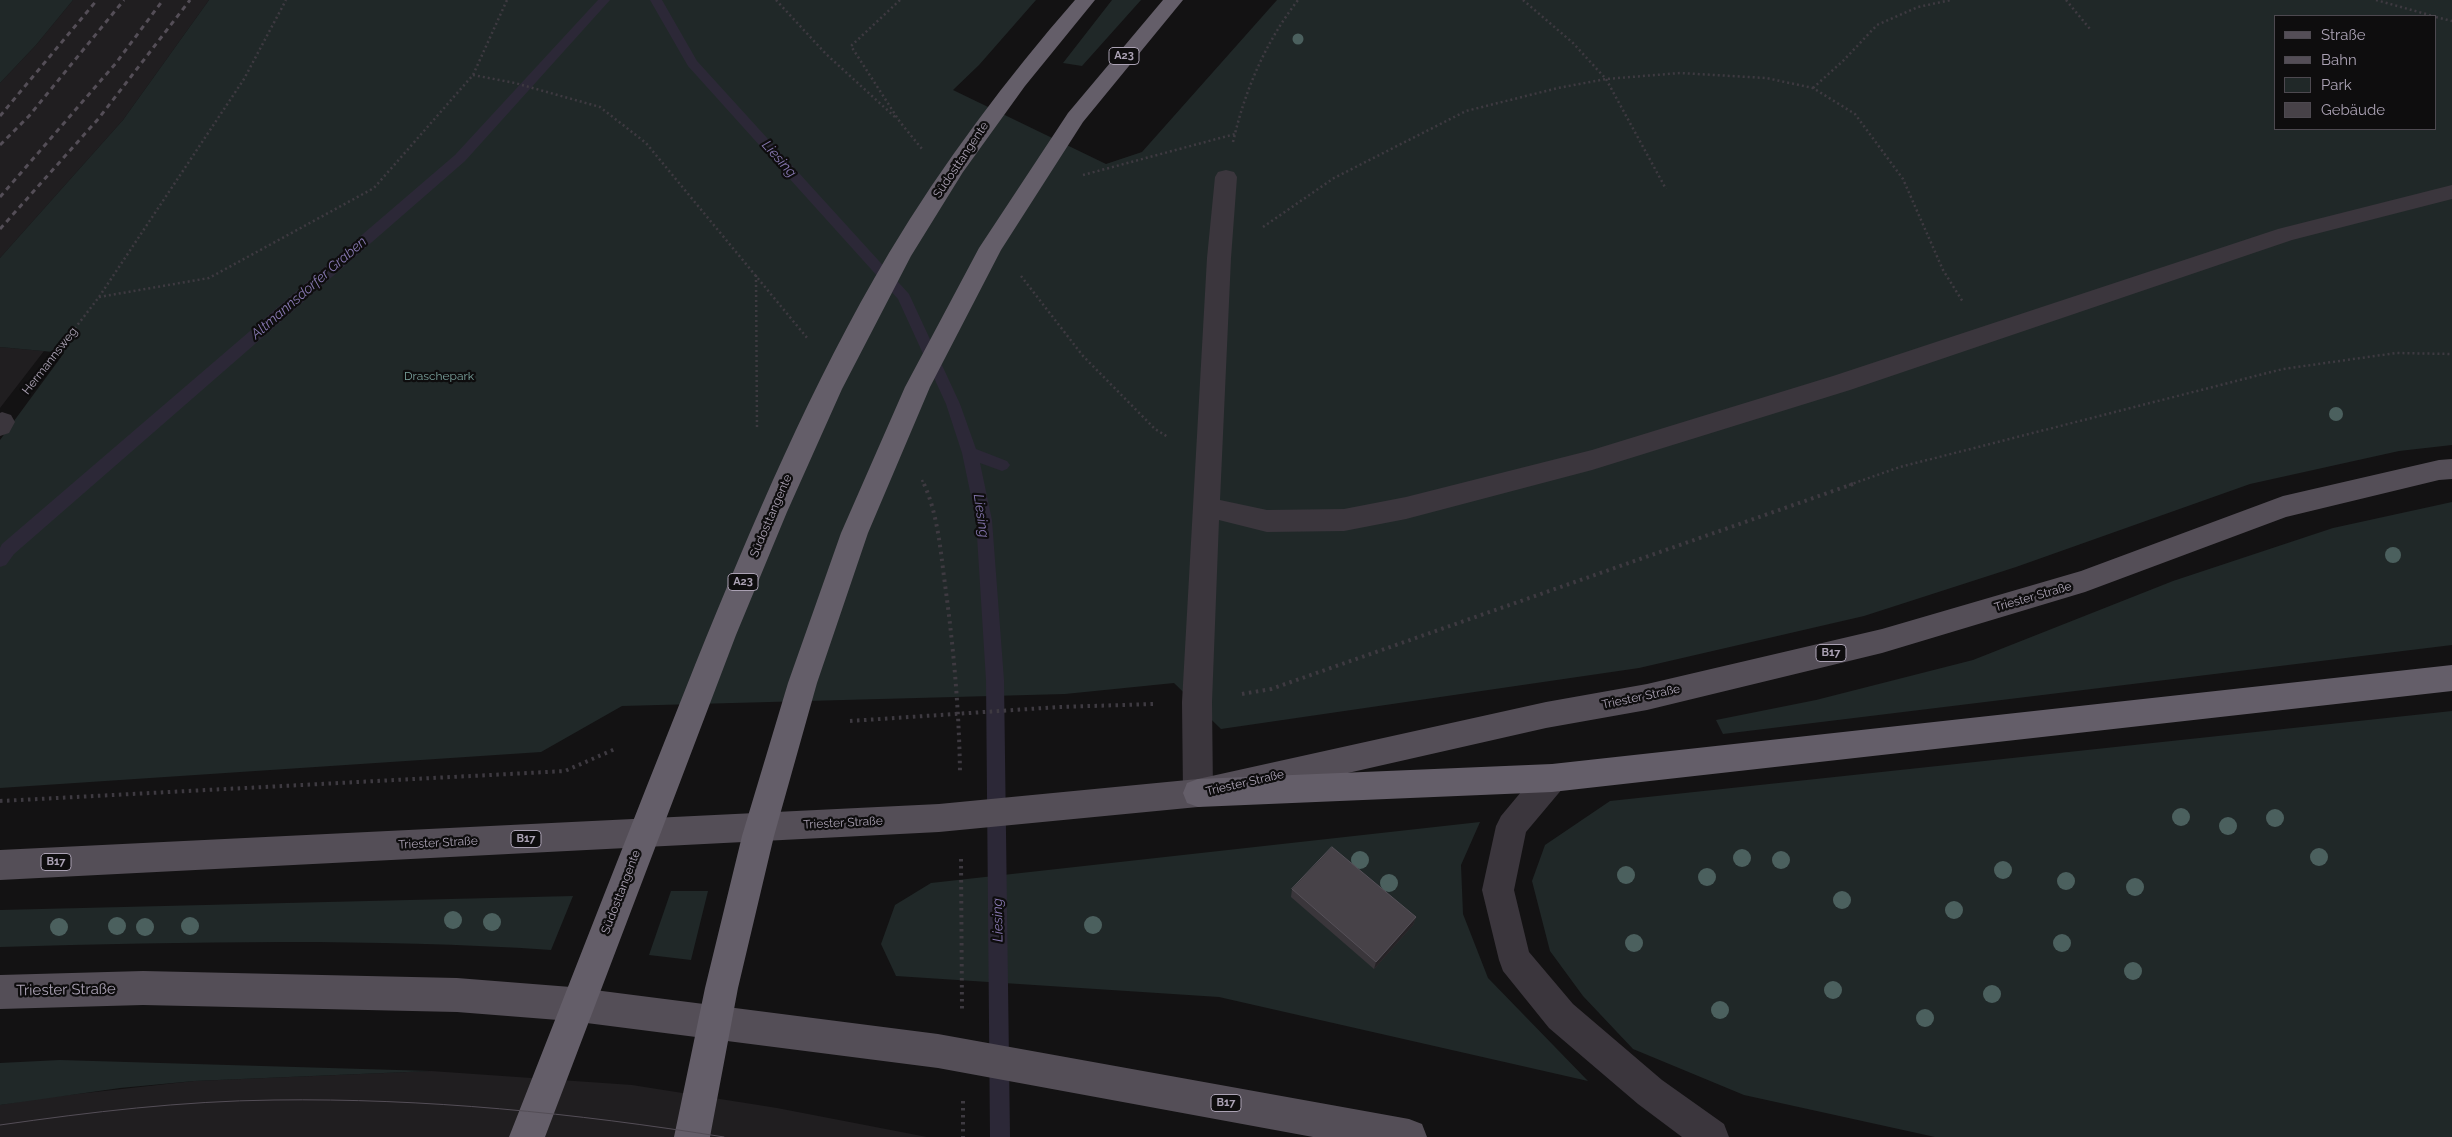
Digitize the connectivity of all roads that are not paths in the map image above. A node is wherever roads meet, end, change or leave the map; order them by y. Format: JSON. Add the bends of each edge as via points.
{"nodes":[{"id":1,"x":1085,"y":0,"type":"edge"},
{"id":2,"x":1173,"y":0,"type":"edge"},
{"id":3,"x":1226,"y":177,"type":"dead end"},
{"id":4,"x":2452,"y":192,"type":"edge"},
{"id":5,"x":2452,"y":469,"type":"edge"},
{"id":6,"x":1207,"y":507,"type":"junction"},
{"id":7,"x":2452,"y":678,"type":"edge"},
{"id":8,"x":1552,"y":778,"type":"junction"},
{"id":9,"x":1198,"y":793,"type":"junction"},
{"id":10,"x":0,"y":865,"type":"edge"},
{"id":11,"x":0,"y":992,"type":"edge"},
{"id":12,"x":526,"y":1137,"type":"edge"},
{"id":13,"x":692,"y":1137,"type":"edge"},
{"id":14,"x":1409,"y":1137,"type":"edge"},
{"id":15,"x":1711,"y":1137,"type":"edge"}],
"edges":[{"from":1,"to":12,"type":"highway","name":"Südosttangente","number":"A23","via":[[1031,64],[936,196],[850,346],[742,584]]},
{"from":2,"to":13,"type":"highway","number":"A23","via":[[1120,60],[1035,178],[946,330],[901,424],[859,524],[817,638],[776,774],[738,915]]},
{"from":3,"to":6,"type":"lane"},
{"from":4,"to":6,"type":"lane","via":[[2286,234],[1841,383],[1592,460],[1406,508],[1344,520],[1267,521]]},
{"from":5,"to":9,"type":"main road","name":"Triester Straße","number":"B17","via":[[2283,508],[2085,582],[1882,641],[1647,697],[1546,715]]},
{"from":6,"to":9,"type":"lane","via":[[1197,702]]},
{"from":7,"to":8,"type":"highway"},
{"from":8,"to":9,"type":"highway"},
{"from":8,"to":15,"type":"lane","via":[[1512,826],[1498,890],[1515,960],[1562,1016],[1650,1092]]},
{"from":9,"to":10,"type":"main road","name":"Triester Straße","number":"B17","via":[[939,818]]},
{"from":11,"to":14,"type":"main road","name":"Triester Straße","number":"B17","via":[[143,988],[457,995],[571,1004],[938,1051]]}]}
